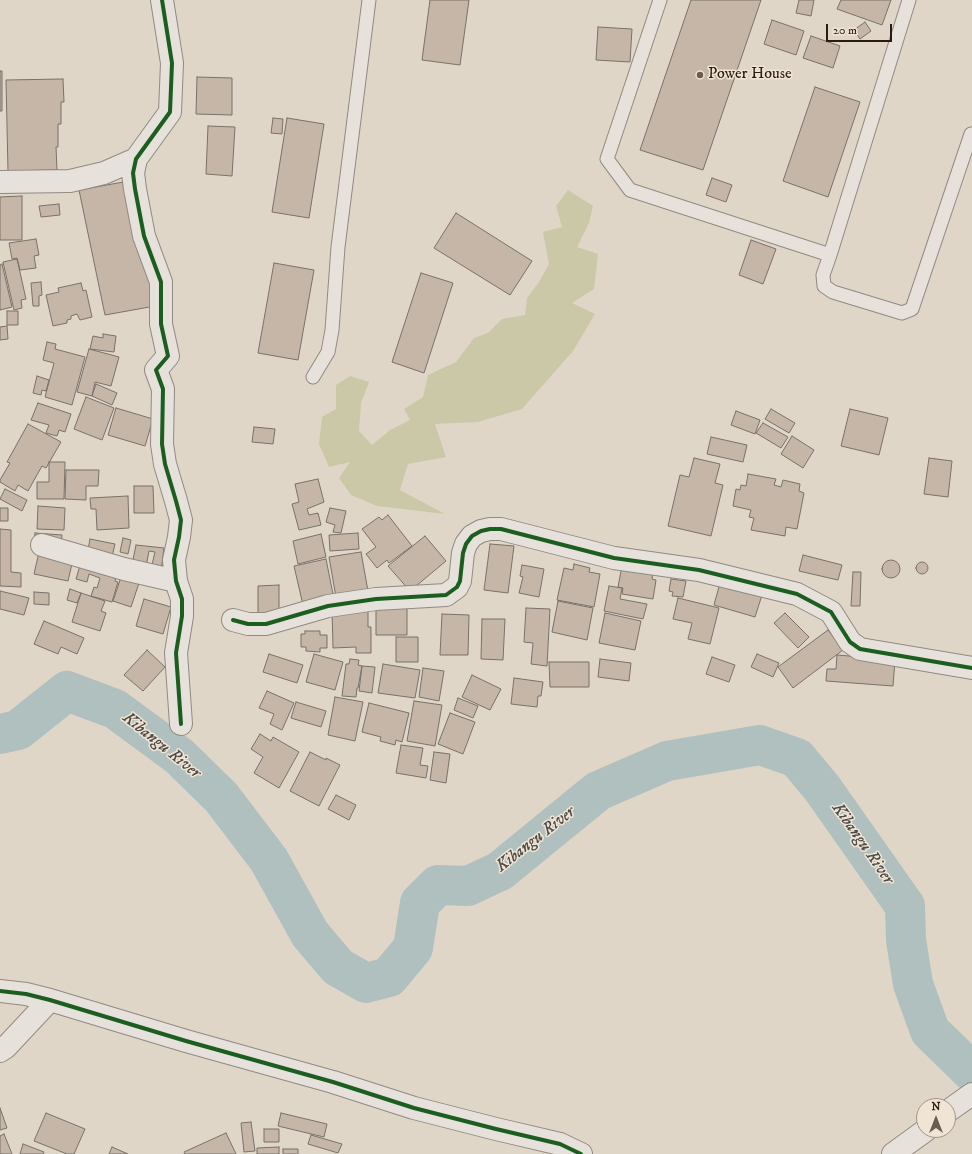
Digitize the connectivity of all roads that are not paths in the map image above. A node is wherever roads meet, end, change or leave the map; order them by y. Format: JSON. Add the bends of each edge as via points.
{"nodes":[{"id":1,"x":162,"y":0,"type":"edge"},
{"id":2,"x":369,"y":0,"type":"edge"},
{"id":3,"x":660,"y":0,"type":"edge"},
{"id":4,"x":909,"y":0,"type":"edge"},
{"id":5,"x":971,"y":134,"type":"dead end"},
{"id":6,"x":136,"y":160,"type":"junction"},
{"id":7,"x":0,"y":182,"type":"edge"},
{"id":8,"x":830,"y":255,"type":"junction"},
{"id":9,"x":313,"y":377,"type":"dead end"},
{"id":10,"x":42,"y":545,"type":"dead end"},
{"id":11,"x":176,"y":581,"type":"junction"},
{"id":12,"x":233,"y":620,"type":"dead end"},
{"id":13,"x":972,"y":668,"type":"edge"},
{"id":14,"x":181,"y":724,"type":"dead end"},
{"id":15,"x":0,"y":991,"type":"edge"},
{"id":16,"x":50,"y":1000,"type":"junction"},
{"id":17,"x":0,"y":1051,"type":"edge"},
{"id":18,"x":972,"y":1094,"type":"edge"},
{"id":19,"x":956,"y":1105,"type":"edge"},
{"id":20,"x":916,"y":1137,"type":"edge"},
{"id":21,"x":581,"y":1154,"type":"edge"},
{"id":22,"x":893,"y":1154,"type":"edge"}],
"edges":[{"from":1,"to":6,"type":"street","via":[[172,63],[170,112]]},
{"from":2,"to":9,"type":"lane","via":[[338,247],[332,330],[328,352]]},
{"from":3,"to":8,"type":"lane","via":[[607,159],[630,190]]},
{"from":4,"to":8,"type":"lane"},
{"from":5,"to":8,"type":"lane","via":[[912,309],[902,312],[833,292],[824,286],[823,275]]},
{"from":6,"to":7,"type":"street","via":[[104,173],[70,181]]},
{"from":6,"to":11,"type":"street","via":[[133,173],[144,236],[162,282],[162,324],[168,356],[156,370],[162,389],[162,444],[165,464],[181,520],[174,560]]},
{"from":10,"to":11,"type":"street"},
{"from":11,"to":14,"type":"street","via":[[182,598],[176,653]]},
{"from":12,"to":13,"type":"street","via":[[248,624],[266,624],[328,606],[376,599],[446,595],[457,587],[460,581],[463,553],[472,536],[481,531],[500,529],[614,558],[699,570],[797,594],[831,612],[850,642],[860,649]]},
{"from":15,"to":16,"type":"street"},
{"from":16,"to":17,"type":"street"},
{"from":16,"to":21,"type":"street","via":[[414,1108],[560,1144]]},
{"from":18,"to":19,"type":"street"},
{"from":20,"to":22,"type":"street"}]}
